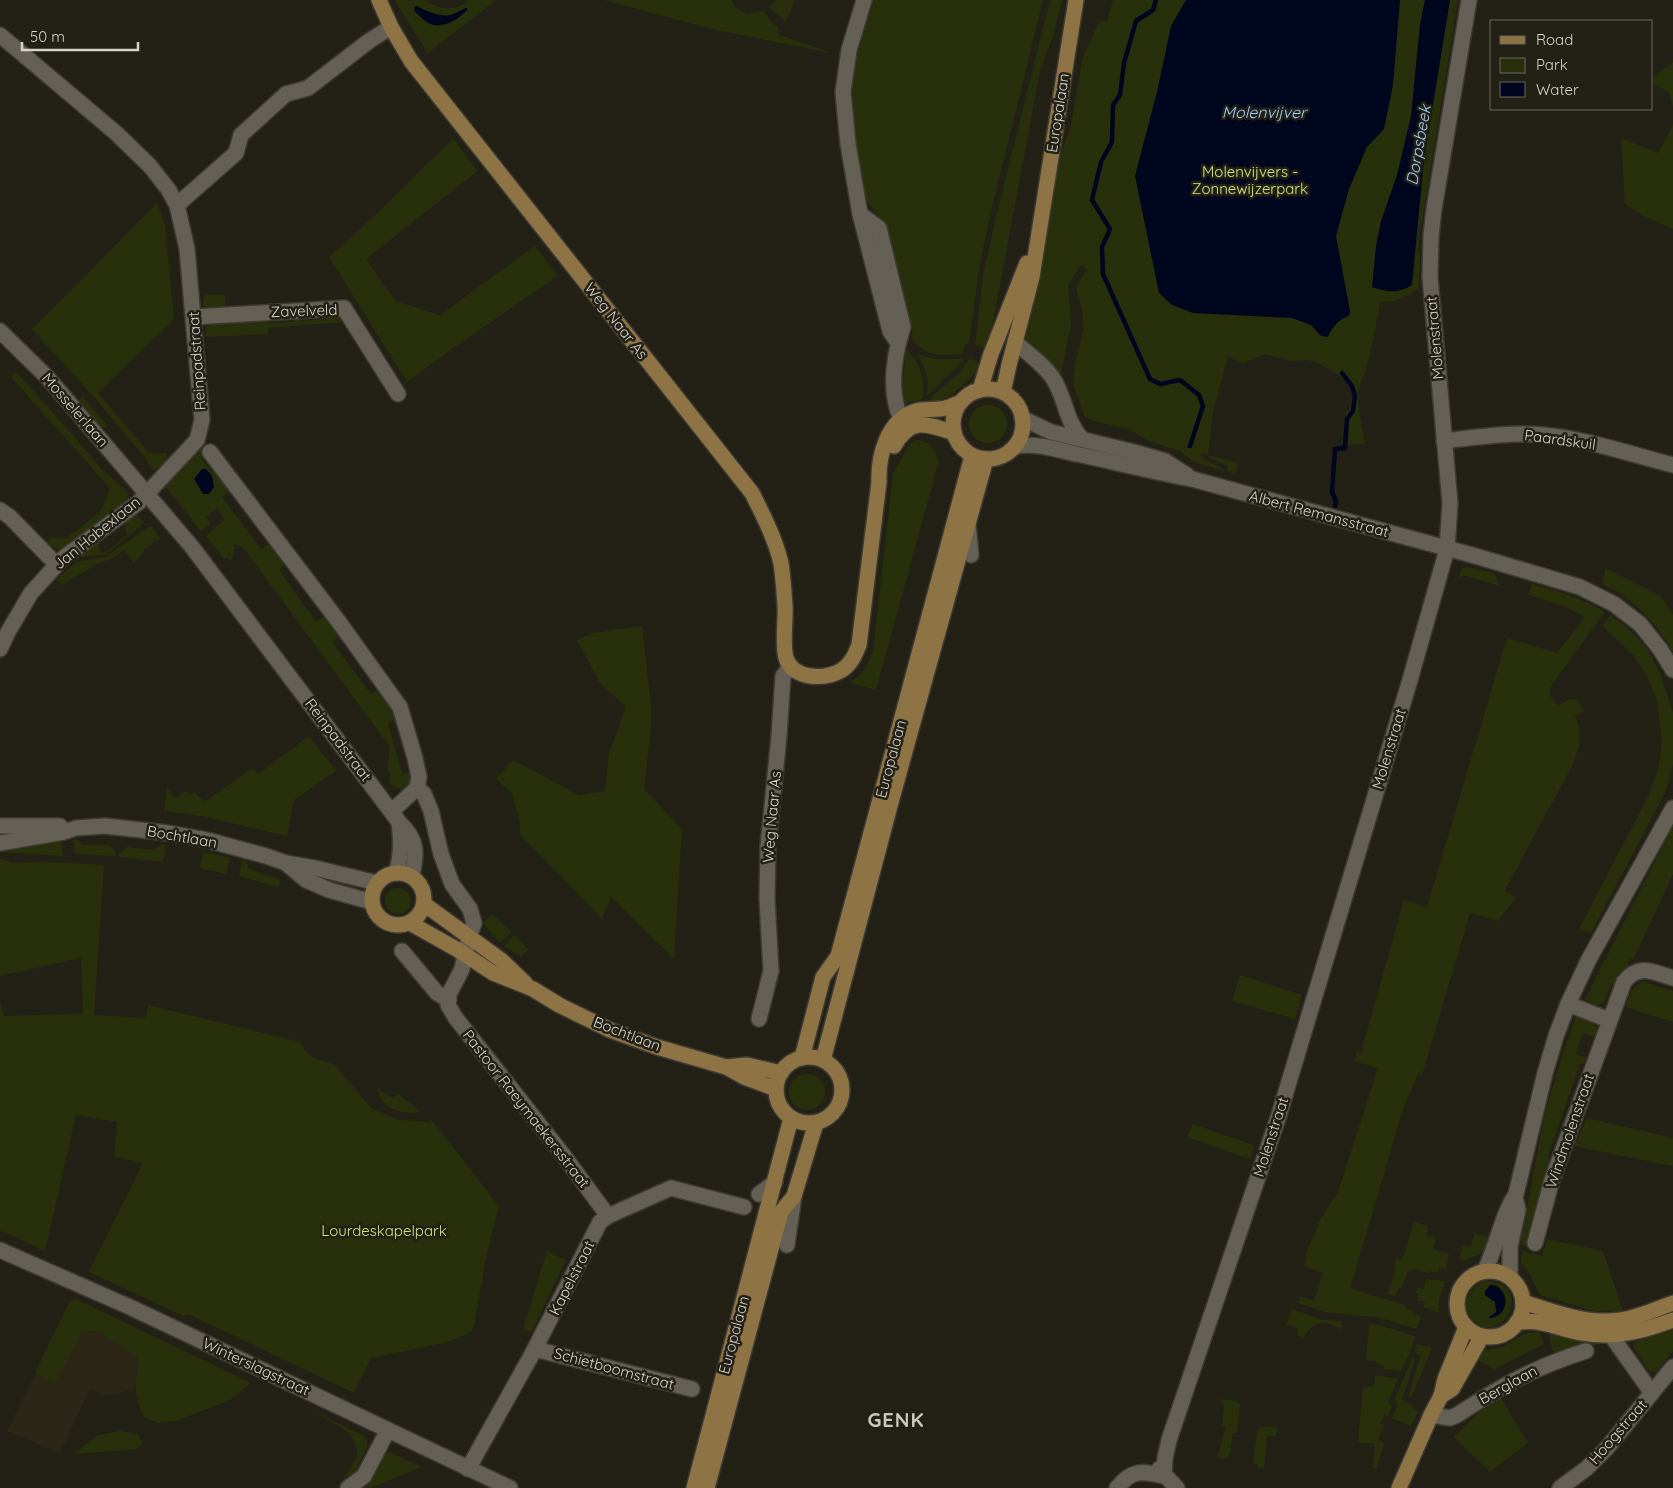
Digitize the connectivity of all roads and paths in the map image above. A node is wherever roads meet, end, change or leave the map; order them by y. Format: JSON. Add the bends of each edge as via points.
{"nodes":[{"id":1,"x":379,"y":0,"type":"edge"},
{"id":2,"x":864,"y":0,"type":"edge"},
{"id":3,"x":1076,"y":0,"type":"edge"},
{"id":4,"x":1469,"y":0,"type":"edge"},
{"id":5,"x":390,"y":27,"type":"junction"},
{"id":6,"x":0,"y":35,"type":"edge"},
{"id":7,"x":177,"y":205,"type":"junction"},
{"id":8,"x":1041,"y":226,"type":"junction"},
{"id":9,"x":194,"y":317,"type":"junction"},
{"id":10,"x":0,"y":331,"type":"edge"},
{"id":11,"x":1015,"y":342,"type":"junction"},
{"id":12,"x":980,"y":390,"type":"junction"},
{"id":13,"x":1003,"y":392,"type":"junction"},
{"id":14,"x":398,"y":394,"type":"dead end"},
{"id":15,"x":961,"y":402,"type":"junction"},
{"id":16,"x":1022,"y":418,"type":"junction"},
{"id":17,"x":905,"y":423,"type":"junction"},
{"id":18,"x":954,"y":433,"type":"junction"},
{"id":19,"x":1082,"y":439,"type":"junction"},
{"id":20,"x":1444,"y":441,"type":"junction"},
{"id":21,"x":1016,"y":446,"type":"junction"},
{"id":22,"x":210,"y":452,"type":"dead end"},
{"id":23,"x":979,"y":457,"type":"junction"},
{"id":24,"x":1673,"y":465,"type":"edge"},
{"id":25,"x":1192,"y":478,"type":"junction"},
{"id":26,"x":147,"y":493,"type":"junction"},
{"id":27,"x":0,"y":510,"type":"edge"},
{"id":28,"x":968,"y":523,"type":"junction"},
{"id":29,"x":1447,"y":549,"type":"junction"},
{"id":30,"x":971,"y":555,"type":"dead end"},
{"id":31,"x":56,"y":564,"type":"junction"},
{"id":32,"x":0,"y":649,"type":"edge"},
{"id":33,"x":790,"y":666,"type":"junction"},
{"id":34,"x":1673,"y":670,"type":"edge"},
{"id":35,"x":416,"y":788,"type":"junction"},
{"id":36,"x":1673,"y":808,"type":"edge"},
{"id":37,"x":396,"y":817,"type":"junction"},
{"id":38,"x":0,"y":826,"type":"edge"},
{"id":39,"x":76,"y":828,"type":"junction"},
{"id":40,"x":0,"y":843,"type":"edge"},
{"id":41,"x":286,"y":863,"type":"junction"},
{"id":42,"x":396,"y":872,"type":"junction"},
{"id":43,"x":412,"y":876,"type":"junction"},
{"id":44,"x":377,"y":883,"type":"junction"},
{"id":45,"x":372,"y":902,"type":"junction"},
{"id":46,"x":424,"y":904,"type":"junction"},
{"id":47,"x":410,"y":923,"type":"junction"},
{"id":48,"x":469,"y":937,"type":"junction"},
{"id":49,"x":402,"y":951,"type":"dead end"},
{"id":50,"x":465,"y":955,"type":"junction"},
{"id":51,"x":1673,"y":978,"type":"edge"},
{"id":52,"x":532,"y":989,"type":"junction"},
{"id":53,"x":449,"y":1000,"type":"junction"},
{"id":54,"x":1568,"y":1004,"type":"junction"},
{"id":55,"x":759,"y":1019,"type":"dead end"},
{"id":56,"x":1609,"y":1020,"type":"junction"},
{"id":57,"x":802,"y":1058,"type":"junction"},
{"id":58,"x":823,"y":1060,"type":"junction"},
{"id":59,"x":726,"y":1067,"type":"junction"},
{"id":60,"x":781,"y":1073,"type":"junction"},
{"id":61,"x":776,"y":1089,"type":"junction"},
{"id":62,"x":791,"y":1118,"type":"junction"},
{"id":63,"x":816,"y":1123,"type":"junction"},
{"id":64,"x":775,"y":1182,"type":"junction"},
{"id":65,"x":760,"y":1194,"type":"dead end"},
{"id":66,"x":1516,"y":1194,"type":"junction"},
{"id":67,"x":794,"y":1196,"type":"junction"},
{"id":68,"x":744,"y":1207,"type":"dead end"},
{"id":69,"x":608,"y":1216,"type":"junction"},
{"id":70,"x":1536,"y":1243,"type":"dead end"},
{"id":71,"x":787,"y":1245,"type":"dead end"},
{"id":72,"x":0,"y":1250,"type":"edge"},
{"id":73,"x":1485,"y":1270,"type":"junction"},
{"id":74,"x":1510,"y":1277,"type":"junction"},
{"id":75,"x":1523,"y":1302,"type":"junction"},
{"id":76,"x":1673,"y":1303,"type":"edge"},
{"id":77,"x":1673,"y":1320,"type":"edge"},
{"id":78,"x":1517,"y":1322,"type":"junction"},
{"id":79,"x":1466,"y":1328,"type":"junction"},
{"id":80,"x":1611,"y":1328,"type":"junction"},
{"id":81,"x":1482,"y":1336,"type":"junction"},
{"id":82,"x":535,"y":1349,"type":"junction"},
{"id":83,"x":1586,"y":1351,"type":"dead end"},
{"id":84,"x":1673,"y":1367,"type":"edge"},
{"id":85,"x":692,"y":1389,"type":"dead end"},
{"id":86,"x":1652,"y":1393,"type":"junction"},
{"id":87,"x":1441,"y":1396,"type":"junction"},
{"id":88,"x":1431,"y":1416,"type":"junction"},
{"id":89,"x":388,"y":1430,"type":"junction"},
{"id":90,"x":468,"y":1469,"type":"junction"},
{"id":91,"x":1160,"y":1470,"type":"junction"},
{"id":92,"x":348,"y":1488,"type":"edge"},
{"id":93,"x":510,"y":1488,"type":"edge"},
{"id":94,"x":694,"y":1488,"type":"edge"},
{"id":95,"x":707,"y":1488,"type":"edge"},
{"id":96,"x":1117,"y":1488,"type":"edge"},
{"id":97,"x":1177,"y":1488,"type":"edge"},
{"id":98,"x":1399,"y":1488,"type":"edge"},
{"id":99,"x":1560,"y":1488,"type":"edge"}],
"edges":[{"from":1,"to":5,"type":"main road","name":"Weg Naar As"},
{"from":2,"to":17,"type":"street","via":[[849,50],[843,92],[848,144],[860,214],[890,331],[898,343],[894,390],[897,410]]},
{"from":3,"to":8,"type":"main road","name":"Europalaan"},
{"from":4,"to":20,"type":"street","name":"Molenstraat","via":[[1431,236],[1430,277]]},
{"from":5,"to":7,"type":"street","via":[[308,88],[286,94],[241,135],[236,153]]},
{"from":5,"to":33,"type":"main road","name":"Weg Naar As","via":[[411,62],[752,493],[768,524],[781,563],[786,658]]},
{"from":6,"to":7,"type":"street","name":"Reinpadstraat","via":[[116,133],[150,166]]},
{"from":7,"to":9,"type":"street","name":"Reinpadstraat","via":[[187,249]]},
{"from":8,"to":11,"type":"main road","name":"Europalaan"},
{"from":8,"to":12,"type":"main road","name":"Europalaan"},
{"from":9,"to":14,"type":"street","name":"Zavelveld","via":[[344,308]]},
{"from":9,"to":26,"type":"street","name":"Reinpadstraat","via":[[202,420],[197,440]]},
{"from":10,"to":26,"type":"street","name":"Mosselerlaan","via":[[48,378]]},
{"from":11,"to":13,"type":"main road","name":"Europalaan"},
{"from":11,"to":19,"type":"street","via":[[1053,379],[1072,430]]},
{"from":12,"to":13,"type":"main road"},
{"from":12,"to":15,"type":"main road"},
{"from":13,"to":16,"type":"main road","via":[[1019,407]]},
{"from":15,"to":17,"type":"main road","via":[[948,408],[915,411]]},
{"from":15,"to":18,"type":"main road","via":[[955,412]]},
{"from":16,"to":19,"type":"street","name":"Albert Remansstraat","via":[[1051,432]]},
{"from":16,"to":21,"type":"main road","via":[[1022,433]]},
{"from":17,"to":18,"type":"main road","via":[[924,424]]},
{"from":17,"to":33,"type":"main road","via":[[879,482],[859,645],[854,658],[841,670],[811,676],[798,673]]},
{"from":18,"to":23,"type":"main road","via":[[964,450]]},
{"from":19,"to":25,"type":"street","name":"Albert Remansstraat","via":[[1165,461]]},
{"from":20,"to":24,"type":"street","name":"Paardskuil","via":[[1512,434],[1542,435],[1576,439]]},
{"from":20,"to":29,"type":"street","name":"Molenstraat","via":[[1450,503]]},
{"from":21,"to":23,"type":"main road","via":[[1002,456]]},
{"from":21,"to":25,"type":"street","name":"Albert Remansstraat","via":[[1037,445]]},
{"from":22,"to":35,"type":"street","via":[[400,707],[415,758]]},
{"from":23,"to":28,"type":"main road","name":"Europalaan"},
{"from":23,"to":57,"type":"main road","name":"Europalaan","via":[[838,956],[823,977]]},
{"from":25,"to":29,"type":"street","name":"Albert Remansstraat"},
{"from":26,"to":31,"type":"street","name":"Jan Habexlaan"},
{"from":26,"to":37,"type":"street","name":"Reinpadstraat","via":[[192,547]]},
{"from":27,"to":31,"type":"street"},
{"from":28,"to":30,"type":"street"},
{"from":28,"to":58,"type":"main road","name":"Europalaan"},
{"from":29,"to":34,"type":"street","name":"Albert Remansstraat","via":[[1580,587],[1607,600],[1640,624]]},
{"from":29,"to":91,"type":"street","name":"Molenstraat","via":[[1410,680],[1297,1033],[1258,1178],[1195,1380]]},
{"from":31,"to":32,"type":"street","name":"Jan Habexlaan","via":[[31,593]]},
{"from":33,"to":55,"type":"street","name":"Weg Naar As","via":[[783,676],[768,846],[771,971]]},
{"from":35,"to":37,"type":"street"},
{"from":35,"to":48,"type":"street","via":[[424,794],[431,811],[452,884],[470,909],[474,923]]},
{"from":36,"to":54,"type":"street","via":[[1588,961]]},
{"from":37,"to":42,"type":"street","via":[[401,856]]},
{"from":37,"to":43,"type":"street","name":"Reinpadstraat","via":[[414,840],[416,854]]},
{"from":38,"to":39,"type":"street","name":"Bochtlaan"},
{"from":39,"to":40,"type":"street","name":"Bochtlaan"},
{"from":39,"to":41,"type":"street","name":"Bochtlaan","via":[[105,826],[168,833],[207,840]]},
{"from":41,"to":44,"type":"street","name":"Bochtlaan"},
{"from":41,"to":45,"type":"street","name":"Bochtlaan","via":[[306,880]]},
{"from":42,"to":43,"type":"main road"},
{"from":42,"to":44,"type":"main road","via":[[384,876]]},
{"from":43,"to":46,"type":"main road","via":[[422,888]]},
{"from":44,"to":45,"type":"main road","via":[[372,892]]},
{"from":45,"to":47,"type":"main road","name":"Bochtlaan","via":[[374,912],[390,925]]},
{"from":46,"to":47,"type":"main road","via":[[417,918]]},
{"from":46,"to":48,"type":"main road","name":"Bochtlaan"},
{"from":47,"to":50,"type":"main road","name":"Bochtlaan"},
{"from":48,"to":50,"type":"street"},
{"from":48,"to":52,"type":"main road","name":"Bochtlaan","via":[[501,960]]},
{"from":49,"to":53,"type":"street","name":"Pastoor Raeymaekersstraat","via":[[437,993]]},
{"from":50,"to":52,"type":"main road","name":"Bochtlaan","via":[[493,973]]},
{"from":50,"to":53,"type":"street"},
{"from":51,"to":56,"type":"street","name":"Windmolenstraat","via":[[1644,970],[1631,973],[1624,982]]},
{"from":52,"to":59,"type":"main road","name":"Bochtlaan","via":[[610,1030]]},
{"from":53,"to":69,"type":"street","name":"Pastoor Raeymaekersstraat","via":[[448,1005],[455,1017]]},
{"from":54,"to":56,"type":"street"},
{"from":54,"to":66,"type":"street","via":[[1545,1073]]},
{"from":56,"to":70,"type":"street","name":"Windmolenstraat","via":[[1552,1180]]},
{"from":57,"to":58,"type":"main road"},
{"from":57,"to":60,"type":"main road","via":[[786,1066]]},
{"from":58,"to":63,"type":"main road","via":[[839,1076],[841,1096],[834,1112]]},
{"from":59,"to":60,"type":"main road","name":"Bochtlaan","via":[[747,1065]]},
{"from":59,"to":61,"type":"main road","name":"Bochtlaan"},
{"from":60,"to":61,"type":"main road"},
{"from":61,"to":62,"type":"main road","via":[[779,1106]]},
{"from":62,"to":63,"type":"main road"},
{"from":62,"to":64,"type":"main road","name":"Europalaan"},
{"from":63,"to":67,"type":"main road","name":"Europalaan"},
{"from":64,"to":65,"type":"street"},
{"from":64,"to":94,"type":"main road","name":"Europalaan"},
{"from":66,"to":73,"type":"street"},
{"from":66,"to":74,"type":"street","via":[[1518,1210],[1510,1246]]},
{"from":67,"to":71,"type":"street","name":"Europalaan"},
{"from":67,"to":95,"type":"main road","name":"Europalaan","via":[[781,1212]]},
{"from":68,"to":69,"type":"street","name":"Kapelstraat","via":[[671,1188]]},
{"from":69,"to":82,"type":"street","name":"Kapelstraat","via":[[600,1222]]},
{"from":72,"to":89,"type":"street","name":"Winterslagstraat","via":[[132,1308]]},
{"from":73,"to":74,"type":"main road","via":[[1502,1272]]},
{"from":73,"to":79,"type":"main road","via":[[1464,1282],[1458,1293],[1456,1305]]},
{"from":74,"to":75,"type":"main road","via":[[1521,1292]]},
{"from":75,"to":78,"type":"main road"},
{"from":75,"to":80,"type":"main road"},
{"from":76,"to":80,"type":"main road"},
{"from":77,"to":80,"type":"main road","via":[[1656,1326]]},
{"from":78,"to":80,"type":"main road","via":[[1535,1322],[1582,1333]]},
{"from":78,"to":81,"type":"main road","via":[[1508,1332],[1495,1337]]},
{"from":79,"to":81,"type":"main road"},
{"from":79,"to":87,"type":"main road"},
{"from":80,"to":86,"type":"street","name":"Hoogstraat"},
{"from":81,"to":87,"type":"main road","via":[[1452,1389]]},
{"from":82,"to":85,"type":"street","name":"Schietboomstraat"},
{"from":82,"to":90,"type":"street","name":"Kapelstraat"},
{"from":83,"to":88,"type":"street","name":"Berglaan","via":[[1519,1376],[1457,1416]]},
{"from":84,"to":86,"type":"street","name":"Hoogstraat"},
{"from":86,"to":99,"type":"street","name":"Hoogstraat","via":[[1607,1448]]},
{"from":87,"to":88,"type":"main road"},
{"from":88,"to":98,"type":"main road"},
{"from":89,"to":90,"type":"street","name":"Winterslagstraat"},
{"from":89,"to":92,"type":"street","via":[[364,1476]]},
{"from":90,"to":93,"type":"street","name":"Winterslagstraat"},
{"from":91,"to":96,"type":"street","via":[[1136,1473],[1125,1478]]},
{"from":91,"to":97,"type":"street"}]}
